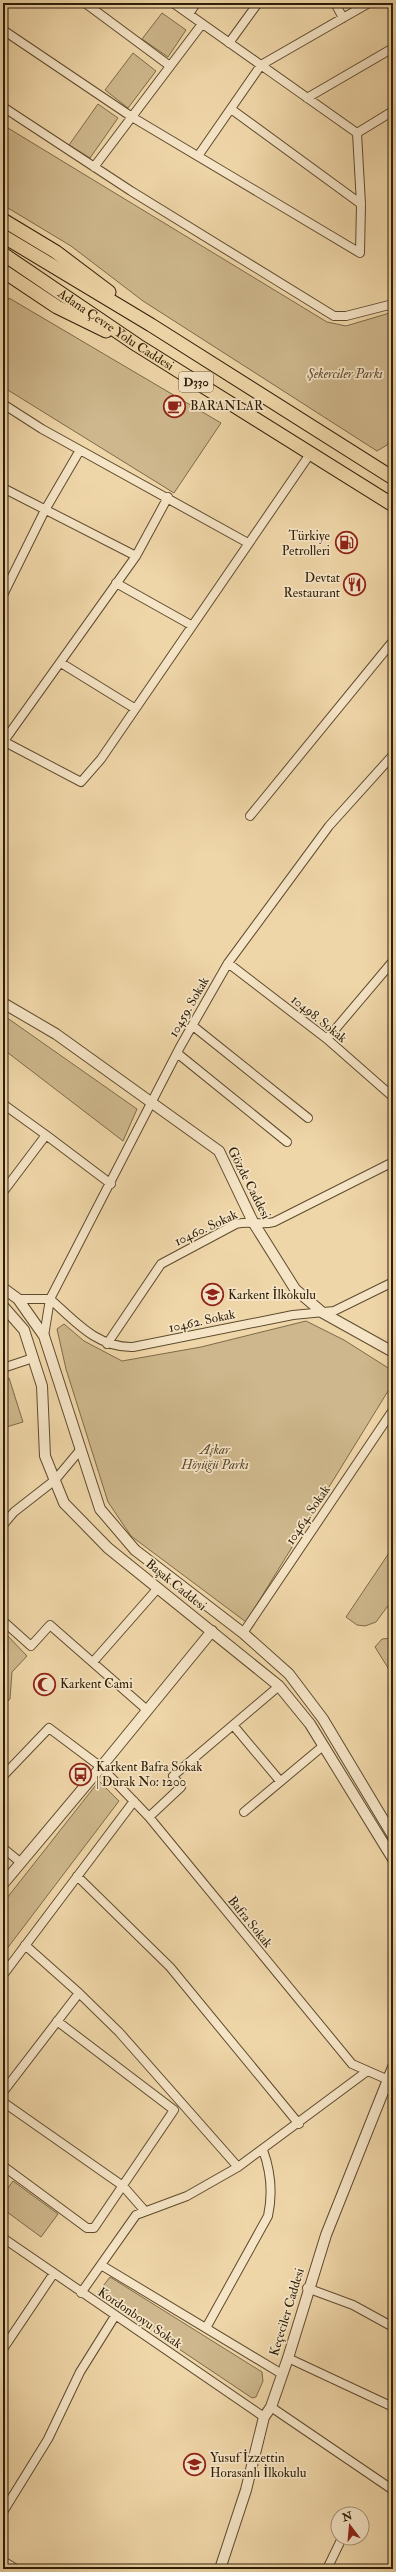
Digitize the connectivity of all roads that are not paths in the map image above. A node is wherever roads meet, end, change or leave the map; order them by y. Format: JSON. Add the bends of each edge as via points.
{"nodes":[{"id":1,"x":85,"y":3,"type":"edge"},
{"id":2,"x":174,"y":3,"type":"edge"},
{"id":3,"x":196,"y":3,"type":"edge"},
{"id":4,"x":258,"y":3,"type":"edge"},
{"id":5,"x":335,"y":3,"type":"edge"},
{"id":6,"x":369,"y":3,"type":"edge"},
{"id":7,"x":189,"y":14,"type":"junction"},
{"id":8,"x":343,"y":18,"type":"junction"},
{"id":9,"x":202,"y":24,"type":"junction"},
{"id":10,"x":3,"y":30,"type":"edge"},
{"id":11,"x":230,"y":43,"type":"junction"},
{"id":12,"x":393,"y":48,"type":"edge"},
{"id":13,"x":261,"y":65,"type":"junction"},
{"id":14,"x":170,"y":66,"type":"junction"},
{"id":15,"x":307,"y":98,"type":"junction"},
{"id":16,"x":3,"y":108,"type":"edge"},
{"id":17,"x":230,"y":109,"type":"junction"},
{"id":18,"x":393,"y":111,"type":"edge"},
{"id":19,"x":132,"y":117,"type":"junction"},
{"id":20,"x":357,"y":133,"type":"junction"},
{"id":21,"x":198,"y":156,"type":"junction"},
{"id":22,"x":94,"y":167,"type":"junction"},
{"id":23,"x":361,"y":204,"type":"junction"},
{"id":24,"x":3,"y":220,"type":"edge"},
{"id":25,"x":3,"y":236,"type":"edge"},
{"id":26,"x":3,"y":254,"type":"edge"},
{"id":27,"x":3,"y":271,"type":"edge"},
{"id":28,"x":393,"y":304,"type":"edge"},
{"id":29,"x":151,"y":325,"type":"junction"},
{"id":30,"x":137,"y":345,"type":"junction"},
{"id":31,"x":3,"y":404,"type":"edge"},
{"id":32,"x":80,"y":450,"type":"junction"},
{"id":33,"x":310,"y":454,"type":"junction"},
{"id":34,"x":391,"y":474,"type":"edge"},
{"id":35,"x":3,"y":488,"type":"edge"},
{"id":36,"x":168,"y":497,"type":"junction"},
{"id":37,"x":393,"y":505,"type":"edge"},
{"id":38,"x":45,"y":510,"type":"junction"},
{"id":39,"x":248,"y":543,"type":"junction"},
{"id":40,"x":136,"y":556,"type":"junction"},
{"id":41,"x":116,"y":583,"type":"junction"},
{"id":42,"x":3,"y":595,"type":"edge"},
{"id":43,"x":192,"y":625,"type":"junction"},
{"id":44,"x":393,"y":641,"type":"edge"},
{"id":45,"x":61,"y":662,"type":"junction"},
{"id":46,"x":134,"y":708,"type":"junction"},
{"id":47,"x":3,"y":741,"type":"edge"},
{"id":48,"x":392,"y":756,"type":"edge"},
{"id":49,"x":250,"y":816,"type":"dead end"},
{"id":50,"x":393,"y":961,"type":"edge"},
{"id":51,"x":228,"y":963,"type":"junction"},
{"id":52,"x":3,"y":1003,"type":"edge"},
{"id":53,"x":193,"y":1026,"type":"junction"},
{"id":54,"x":327,"y":1040,"type":"junction"},
{"id":55,"x":177,"y":1053,"type":"junction"},
{"id":56,"x":393,"y":1097,"type":"edge"},
{"id":57,"x":153,"y":1102,"type":"junction"},
{"id":58,"x":3,"y":1104,"type":"edge"},
{"id":59,"x":308,"y":1118,"type":"dead end"},
{"id":60,"x":46,"y":1135,"type":"junction"},
{"id":61,"x":287,"y":1142,"type":"dead end"},
{"id":62,"x":393,"y":1162,"type":"edge"},
{"id":63,"x":111,"y":1184,"type":"junction"},
{"id":64,"x":3,"y":1192,"type":"edge"},
{"id":65,"x":253,"y":1222,"type":"junction"},
{"id":66,"x":393,"y":1282,"type":"edge"},
{"id":67,"x":3,"y":1288,"type":"edge"},
{"id":68,"x":18,"y":1299,"type":"junction"},
{"id":69,"x":50,"y":1299,"type":"junction"},
{"id":70,"x":3,"y":1306,"type":"edge"},
{"id":71,"x":322,"y":1313,"type":"junction"},
{"id":72,"x":44,"y":1336,"type":"junction"},
{"id":73,"x":107,"y":1344,"type":"junction"},
{"id":74,"x":393,"y":1352,"type":"edge"},
{"id":75,"x":33,"y":1358,"type":"junction"},
{"id":76,"x":3,"y":1368,"type":"edge"},
{"id":77,"x":393,"y":1410,"type":"edge"},
{"id":78,"x":81,"y":1449,"type":"junction"},
{"id":79,"x":55,"y":1480,"type":"junction"},
{"id":80,"x":3,"y":1525,"type":"edge"},
{"id":81,"x":158,"y":1588,"type":"junction"},
{"id":82,"x":3,"y":1621,"type":"edge"},
{"id":83,"x":212,"y":1631,"type":"junction"},
{"id":84,"x":243,"y":1633,"type":"junction"},
{"id":85,"x":93,"y":1662,"type":"junction"},
{"id":86,"x":279,"y":1686,"type":"junction"},
{"id":87,"x":147,"y":1710,"type":"junction"},
{"id":88,"x":233,"y":1725,"type":"junction"},
{"id":89,"x":323,"y":1746,"type":"junction"},
{"id":90,"x":101,"y":1767,"type":"junction"},
{"id":91,"x":3,"y":1776,"type":"edge"},
{"id":92,"x":280,"y":1781,"type":"junction"},
{"id":93,"x":134,"y":1801,"type":"junction"},
{"id":94,"x":244,"y":1812,"type":"dead end"},
{"id":95,"x":149,"y":1817,"type":"junction"},
{"id":96,"x":393,"y":1836,"type":"edge"},
{"id":97,"x":3,"y":1848,"type":"edge"},
{"id":98,"x":393,"y":1859,"type":"edge"},
{"id":99,"x":20,"y":1862,"type":"junction"},
{"id":100,"x":77,"y":1876,"type":"junction"},
{"id":101,"x":3,"y":1884,"type":"edge"},
{"id":102,"x":25,"y":1945,"type":"junction"},
{"id":103,"x":3,"y":1975,"type":"edge"},
{"id":104,"x":79,"y":1992,"type":"junction"},
{"id":105,"x":57,"y":2022,"type":"junction"},
{"id":106,"x":393,"y":2067,"type":"edge"},
{"id":107,"x":366,"y":2072,"type":"junction"},
{"id":108,"x":391,"y":2080,"type":"edge"},
{"id":109,"x":3,"y":2092,"type":"edge"},
{"id":110,"x":3,"y":2102,"type":"edge"},
{"id":111,"x":183,"y":2102,"type":"junction"},
{"id":112,"x":174,"y":2110,"type":"junction"},
{"id":113,"x":299,"y":2124,"type":"junction"},
{"id":114,"x":262,"y":2150,"type":"junction"},
{"id":115,"x":3,"y":2166,"type":"edge"},
{"id":116,"x":238,"y":2167,"type":"junction"},
{"id":117,"x":123,"y":2186,"type":"junction"},
{"id":118,"x":144,"y":2210,"type":"junction"},
{"id":119,"x":3,"y":2238,"type":"edge"},
{"id":120,"x":101,"y":2265,"type":"junction"},
{"id":121,"x":54,"y":2273,"type":"junction"},
{"id":122,"x":308,"y":2288,"type":"junction"},
{"id":123,"x":81,"y":2293,"type":"junction"},
{"id":124,"x":115,"y":2316,"type":"junction"},
{"id":125,"x":393,"y":2327,"type":"edge"},
{"id":126,"x":206,"y":2328,"type":"junction"},
{"id":127,"x":3,"y":2350,"type":"edge"},
{"id":128,"x":288,"y":2358,"type":"junction"},
{"id":129,"x":282,"y":2374,"type":"junction"},
{"id":130,"x":393,"y":2406,"type":"edge"},
{"id":131,"x":271,"y":2407,"type":"junction"},
{"id":132,"x":264,"y":2418,"type":"junction"},
{"id":133,"x":393,"y":2490,"type":"edge"},
{"id":134,"x":3,"y":2512,"type":"edge"},
{"id":135,"x":338,"y":2546,"type":"edge"},
{"id":136,"x":3,"y":2561,"type":"edge"},
{"id":137,"x":16,"y":2569,"type":"edge"},
{"id":138,"x":220,"y":2569,"type":"edge"},
{"id":139,"x":326,"y":2569,"type":"edge"}],
"edges":[{"from":1,"to":14,"type":"street"},
{"from":2,"to":7,"type":"street"},
{"from":3,"to":7,"type":"street"},
{"from":4,"to":11,"type":"street"},
{"from":5,"to":8,"type":"street"},
{"from":6,"to":8,"type":"street"},
{"from":7,"to":9,"type":"street"},
{"from":8,"to":13,"type":"street"},
{"from":9,"to":11,"type":"street"},
{"from":9,"to":14,"type":"street"},
{"from":10,"to":19,"type":"street"},
{"from":11,"to":13,"type":"street"},
{"from":12,"to":15,"type":"street"},
{"from":13,"to":15,"type":"street"},
{"from":13,"to":17,"type":"street"},
{"from":14,"to":19,"type":"street"},
{"from":15,"to":20,"type":"street"},
{"from":16,"to":22,"type":"street"},
{"from":17,"to":21,"type":"street"},
{"from":17,"to":23,"type":"street"},
{"from":18,"to":20,"type":"street"},
{"from":19,"to":21,"type":"street"},
{"from":19,"to":22,"type":"street"},
{"from":20,"to":23,"type":"street"},
{"from":21,"to":23,"type":"street","via":[[360,253]]},
{"from":22,"to":28,"type":"street","via":[[334,316],[346,316]]},
{"from":24,"to":29,"type":"highway","via":[[62,257]]},
{"from":25,"to":29,"type":"highway","name":"Adana Çevre Yolu Caddesi","number":"D330"},
{"from":26,"to":30,"type":"highway","name":"Adana Çevre Yolu Caddesi","number":"D330"},
{"from":27,"to":30,"type":"highway","via":[[57,307]]},
{"from":29,"to":34,"type":"highway","name":"Adana Çevre Yolu Caddesi","number":"D330"},
{"from":30,"to":33,"type":"highway","name":"Adana Çevre Yolu Caddesi","number":"D330"},
{"from":31,"to":32,"type":"street"},
{"from":32,"to":36,"type":"street"},
{"from":32,"to":38,"type":"street"},
{"from":33,"to":37,"type":"highway","name":"Adana Çevre Yolu Caddesi","number":"D330"},
{"from":33,"to":39,"type":"street"},
{"from":35,"to":38,"type":"street"},
{"from":36,"to":39,"type":"street"},
{"from":36,"to":40,"type":"street"},
{"from":38,"to":40,"type":"street"},
{"from":38,"to":42,"type":"street"},
{"from":39,"to":43,"type":"street"},
{"from":40,"to":41,"type":"street"},
{"from":41,"to":43,"type":"street"},
{"from":41,"to":45,"type":"street"},
{"from":43,"to":46,"type":"street"},
{"from":44,"to":49,"type":"street"},
{"from":45,"to":46,"type":"street"},
{"from":45,"to":47,"type":"street"},
{"from":46,"to":47,"type":"street","via":[[101,759],[81,782]]},
{"from":48,"to":51,"type":"street","name":"10459. Sokak","via":[[328,826]]},
{"from":50,"to":54,"type":"street"},
{"from":51,"to":53,"type":"street","name":"10459. Sokak"},
{"from":51,"to":54,"type":"street","name":"10498. Sokak"},
{"from":52,"to":57,"type":"street","name":"Gözde Caddesi","via":[[56,1034]]},
{"from":53,"to":55,"type":"street","name":"10459. Sokak"},
{"from":53,"to":59,"type":"street"},
{"from":54,"to":56,"type":"street","name":"10498. Sokak"},
{"from":55,"to":57,"type":"street","name":"10459. Sokak"},
{"from":55,"to":61,"type":"street"},
{"from":57,"to":63,"type":"street","name":"10459. Sokak"},
{"from":57,"to":65,"type":"street","name":"Gözde Caddesi","via":[[219,1150]]},
{"from":58,"to":60,"type":"street"},
{"from":60,"to":63,"type":"street"},
{"from":60,"to":64,"type":"street"},
{"from":62,"to":65,"type":"street","name":"10460. Sokak","via":[[274,1222]]},
{"from":63,"to":69,"type":"street","name":"10459. Sokak"},
{"from":65,"to":71,"type":"street","name":"Gözde Caddesi","via":[[295,1289]]},
{"from":65,"to":73,"type":"street","name":"10460. Sokak","via":[[236,1224],[160,1264]]},
{"from":66,"to":71,"type":"street","name":"10462. Sokak","via":[[345,1307]]},
{"from":67,"to":68,"type":"street","name":"Başak Caddesi"},
{"from":68,"to":69,"type":"street"},
{"from":68,"to":72,"type":"street","name":"Başak Caddesi"},
{"from":69,"to":72,"type":"street","name":"10459. Sokak"},
{"from":69,"to":73,"type":"street","name":"10462. Sokak","via":[[91,1335]]},
{"from":70,"to":75,"type":"street","name":"Başak Caddesi","via":[[24,1330]]},
{"from":71,"to":73,"type":"street","name":"10462. Sokak","via":[[293,1315],[143,1346],[122,1347]]},
{"from":71,"to":74,"type":"street","name":"Gözde Caddesi"},
{"from":72,"to":78,"type":"street","name":"Başak Caddesi"},
{"from":75,"to":76,"type":"street"},
{"from":75,"to":79,"type":"street","name":"Başak Caddesi","via":[[42,1386],[45,1456]]},
{"from":77,"to":84,"type":"street","name":"10464. Sokak"},
{"from":78,"to":79,"type":"street"},
{"from":78,"to":84,"type":"street","name":"Başak Caddesi","via":[[100,1509],[135,1550]]},
{"from":79,"to":80,"type":"street","via":[[14,1512]]},
{"from":79,"to":81,"type":"street","name":"Başak Caddesi","via":[[64,1503],[108,1548]]},
{"from":81,"to":83,"type":"street","name":"Başak Caddesi"},
{"from":81,"to":85,"type":"street"},
{"from":82,"to":85,"type":"street","via":[[31,1646],[50,1625]]},
{"from":83,"to":86,"type":"street","name":"Başak Caddesi"},
{"from":83,"to":87,"type":"street"},
{"from":84,"to":96,"type":"street","name":"Başak Caddesi","via":[[289,1674],[323,1719]]},
{"from":85,"to":87,"type":"street"},
{"from":86,"to":88,"type":"street"},
{"from":86,"to":89,"type":"street","name":"Başak Caddesi","via":[[310,1724]]},
{"from":87,"to":90,"type":"street"},
{"from":88,"to":92,"type":"street"},
{"from":88,"to":95,"type":"street","via":[[173,1776],[181,1787]]},
{"from":89,"to":92,"type":"street"},
{"from":89,"to":98,"type":"street","name":"Başak Caddesi"},
{"from":90,"to":91,"type":"street","name":"Bafra Sokak","via":[[49,1728]]},
{"from":90,"to":93,"type":"street","name":"Bafra Sokak"},
{"from":90,"to":99,"type":"street"},
{"from":92,"to":94,"type":"street"},
{"from":93,"to":95,"type":"street","name":"Bafra Sokak"},
{"from":93,"to":100,"type":"street"},
{"from":95,"to":107,"type":"street","name":"Bafra Sokak","via":[[352,2064]]},
{"from":97,"to":99,"type":"street"},
{"from":99,"to":101,"type":"street"},
{"from":100,"to":102,"type":"street"},
{"from":100,"to":113,"type":"street","via":[[170,1967]]},
{"from":102,"to":103,"type":"street"},
{"from":102,"to":104,"type":"street"},
{"from":104,"to":105,"type":"street"},
{"from":104,"to":111,"type":"street"},
{"from":105,"to":109,"type":"street"},
{"from":105,"to":112,"type":"street"},
{"from":106,"to":108,"type":"street","name":"Keçeciler Caddesi"},
{"from":107,"to":108,"type":"street","name":"Bafra Sokak"},
{"from":107,"to":113,"type":"street"},
{"from":108,"to":122,"type":"street","name":"Keçeciler Caddesi","via":[[326,2235]]},
{"from":110,"to":117,"type":"street"},
{"from":111,"to":112,"type":"street"},
{"from":111,"to":116,"type":"street"},
{"from":112,"to":117,"type":"street"},
{"from":113,"to":114,"type":"street"},
{"from":114,"to":116,"type":"street"},
{"from":114,"to":126,"type":"street","via":[[271,2180],[268,2216]]},
{"from":115,"to":117,"type":"street","via":[[87,2228],[94,2228]]},
{"from":116,"to":118,"type":"street","via":[[187,2196]]},
{"from":117,"to":118,"type":"street"},
{"from":118,"to":120,"type":"street","via":[[136,2215]]},
{"from":119,"to":121,"type":"street","name":"Kordonboyu Sokak"},
{"from":120,"to":123,"type":"street"},
{"from":120,"to":126,"type":"street"},
{"from":121,"to":123,"type":"street","name":"Kordonboyu Sokak"},
{"from":121,"to":127,"type":"street"},
{"from":122,"to":125,"type":"street","via":[[353,2305]]},
{"from":122,"to":128,"type":"street","name":"Keçeciler Caddesi"},
{"from":123,"to":124,"type":"street","name":"Kordonboyu Sokak"},
{"from":124,"to":132,"type":"street","name":"Kordonboyu Sokak"},
{"from":124,"to":134,"type":"street","via":[[80,2372],[48,2439]]},
{"from":126,"to":129,"type":"street"},
{"from":128,"to":129,"type":"street","name":"Keçeciler Caddesi"},
{"from":128,"to":130,"type":"street"},
{"from":129,"to":131,"type":"street","name":"Keçeciler Caddesi"},
{"from":131,"to":132,"type":"street","name":"Keçeciler Caddesi"},
{"from":131,"to":133,"type":"street"},
{"from":132,"to":138,"type":"street","name":"Keçeciler Caddesi","via":[[246,2490]]},
{"from":135,"to":139,"type":"street"},
{"from":136,"to":137,"type":"street"}]}
